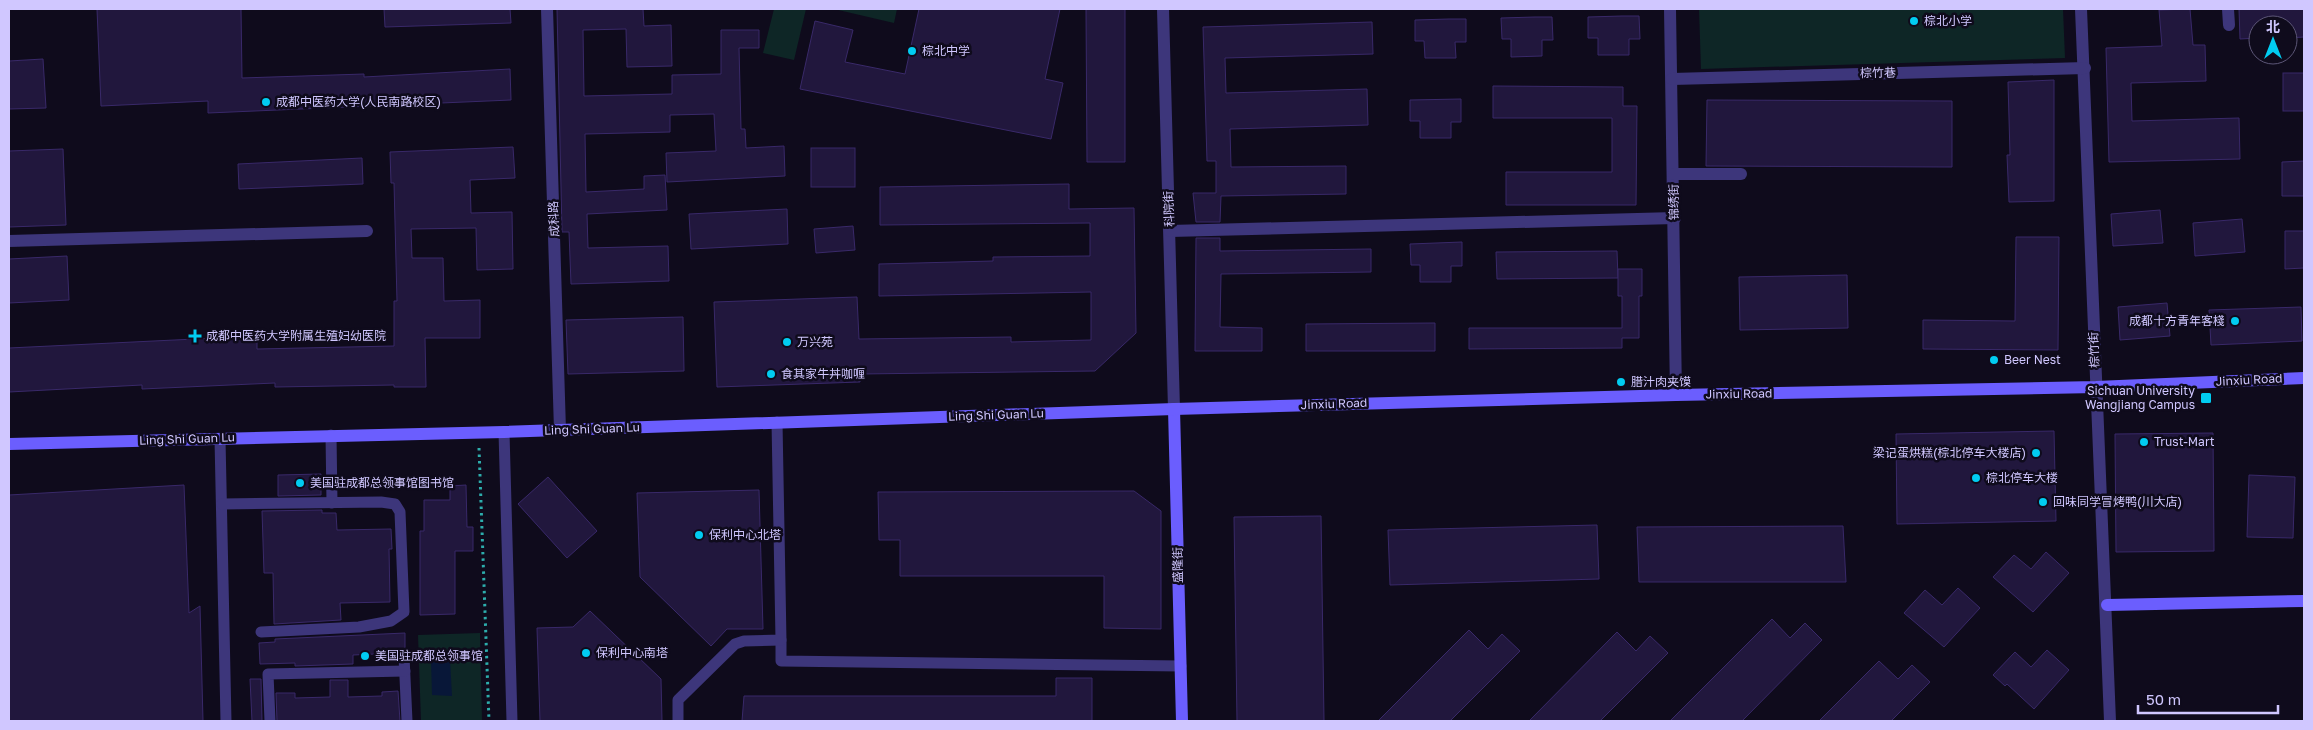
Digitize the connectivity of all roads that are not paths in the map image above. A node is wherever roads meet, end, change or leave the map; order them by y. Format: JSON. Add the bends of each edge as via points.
{"nodes":[{"id":1,"x":547,"y":9,"type":"edge"},
{"id":2,"x":1163,"y":9,"type":"edge"},
{"id":3,"x":1670,"y":9,"type":"edge"},
{"id":4,"x":2082,"y":9,"type":"edge"},
{"id":5,"x":2228,"y":9,"type":"edge"},
{"id":6,"x":2229,"y":25,"type":"dead end"},
{"id":7,"x":2085,"y":68,"type":"junction"},
{"id":8,"x":1672,"y":79,"type":"junction"},
{"id":9,"x":1674,"y":174,"type":"junction"},
{"id":10,"x":1742,"y":174,"type":"dead end"},
{"id":11,"x":1675,"y":218,"type":"junction"},
{"id":12,"x":367,"y":231,"type":"dead end"},
{"id":13,"x":1170,"y":231,"type":"junction"},
{"id":14,"x":9,"y":241,"type":"edge"},
{"id":15,"x":2304,"y":378,"type":"edge"},
{"id":16,"x":2096,"y":387,"type":"junction"},
{"id":17,"x":1676,"y":395,"type":"junction"},
{"id":18,"x":1174,"y":408,"type":"junction"},
{"id":19,"x":777,"y":422,"type":"junction"},
{"id":20,"x":560,"y":430,"type":"junction"},
{"id":21,"x":504,"y":432,"type":"junction"},
{"id":22,"x":331,"y":435,"type":"junction"},
{"id":23,"x":220,"y":439,"type":"junction"},
{"id":24,"x":9,"y":444,"type":"edge"},
{"id":25,"x":332,"y":503,"type":"junction"},
{"id":26,"x":222,"y":504,"type":"junction"},
{"id":27,"x":2304,"y":601,"type":"edge"},
{"id":28,"x":2107,"y":605,"type":"junction"},
{"id":29,"x":262,"y":632,"type":"dead end"},
{"id":30,"x":780,"y":640,"type":"junction"},
{"id":31,"x":404,"y":656,"type":"dead end"},
{"id":32,"x":1181,"y":666,"type":"junction"},
{"id":33,"x":405,"y":671,"type":"junction"},
{"id":34,"x":226,"y":721,"type":"edge"},
{"id":35,"x":270,"y":721,"type":"edge"},
{"id":36,"x":407,"y":721,"type":"edge"},
{"id":37,"x":512,"y":721,"type":"edge"},
{"id":38,"x":678,"y":721,"type":"edge"},
{"id":39,"x":1182,"y":721,"type":"edge"},
{"id":40,"x":2110,"y":721,"type":"edge"}],
"edges":[{"from":1,"to":20,"type":"street","name":"成科路"},
{"from":2,"to":13,"type":"street","name":"科院街"},
{"from":3,"to":8,"type":"street","name":"锦绣街"},
{"from":4,"to":7,"type":"street","name":"棕竹街"},
{"from":5,"to":6,"type":"street"},
{"from":7,"to":8,"type":"street","name":"棕竹巷"},
{"from":7,"to":16,"type":"street","name":"棕竹街"},
{"from":8,"to":9,"type":"street","name":"锦绣街"},
{"from":9,"to":10,"type":"street"},
{"from":9,"to":11,"type":"street","name":"锦绣街"},
{"from":11,"to":13,"type":"street"},
{"from":11,"to":17,"type":"street","name":"锦绣街"},
{"from":12,"to":14,"type":"street"},
{"from":13,"to":18,"type":"street","name":"科院街"},
{"from":15,"to":16,"type":"main road","name":"Jinxiu Road"},
{"from":16,"to":17,"type":"main road","name":"Jinxiu Road"},
{"from":16,"to":28,"type":"street","name":"棕竹街"},
{"from":17,"to":18,"type":"main road","name":"Jinxiu Road"},
{"from":18,"to":19,"type":"main road","name":"Ling Shi Guan Lu"},
{"from":18,"to":32,"type":"main road","name":"盛隆街"},
{"from":19,"to":20,"type":"main road","name":"Ling Shi Guan Lu"},
{"from":19,"to":30,"type":"lane"},
{"from":20,"to":21,"type":"main road","name":"Ling Shi Guan Lu"},
{"from":21,"to":22,"type":"main road","name":"Ling Shi Guan Lu"},
{"from":21,"to":37,"type":"lane"},
{"from":22,"to":23,"type":"main road","name":"Ling Shi Guan Lu"},
{"from":22,"to":25,"type":"lane"},
{"from":23,"to":24,"type":"main road","name":"Ling Shi Guan Lu"},
{"from":23,"to":26,"type":"lane"},
{"from":25,"to":26,"type":"lane"},
{"from":25,"to":29,"type":"lane","via":[[395,504],[400,512],[404,612],[391,621],[359,627]]},
{"from":26,"to":34,"type":"lane"},
{"from":27,"to":28,"type":"main road"},
{"from":28,"to":40,"type":"street","name":"棕竹街"},
{"from":30,"to":32,"type":"lane","via":[[781,661]]},
{"from":30,"to":38,"type":"lane","via":[[744,641],[730,648],[678,700]]},
{"from":31,"to":33,"type":"lane"},
{"from":32,"to":39,"type":"main road","name":"盛隆街"},
{"from":33,"to":35,"type":"lane","via":[[268,674]]},
{"from":33,"to":36,"type":"lane"}]}
